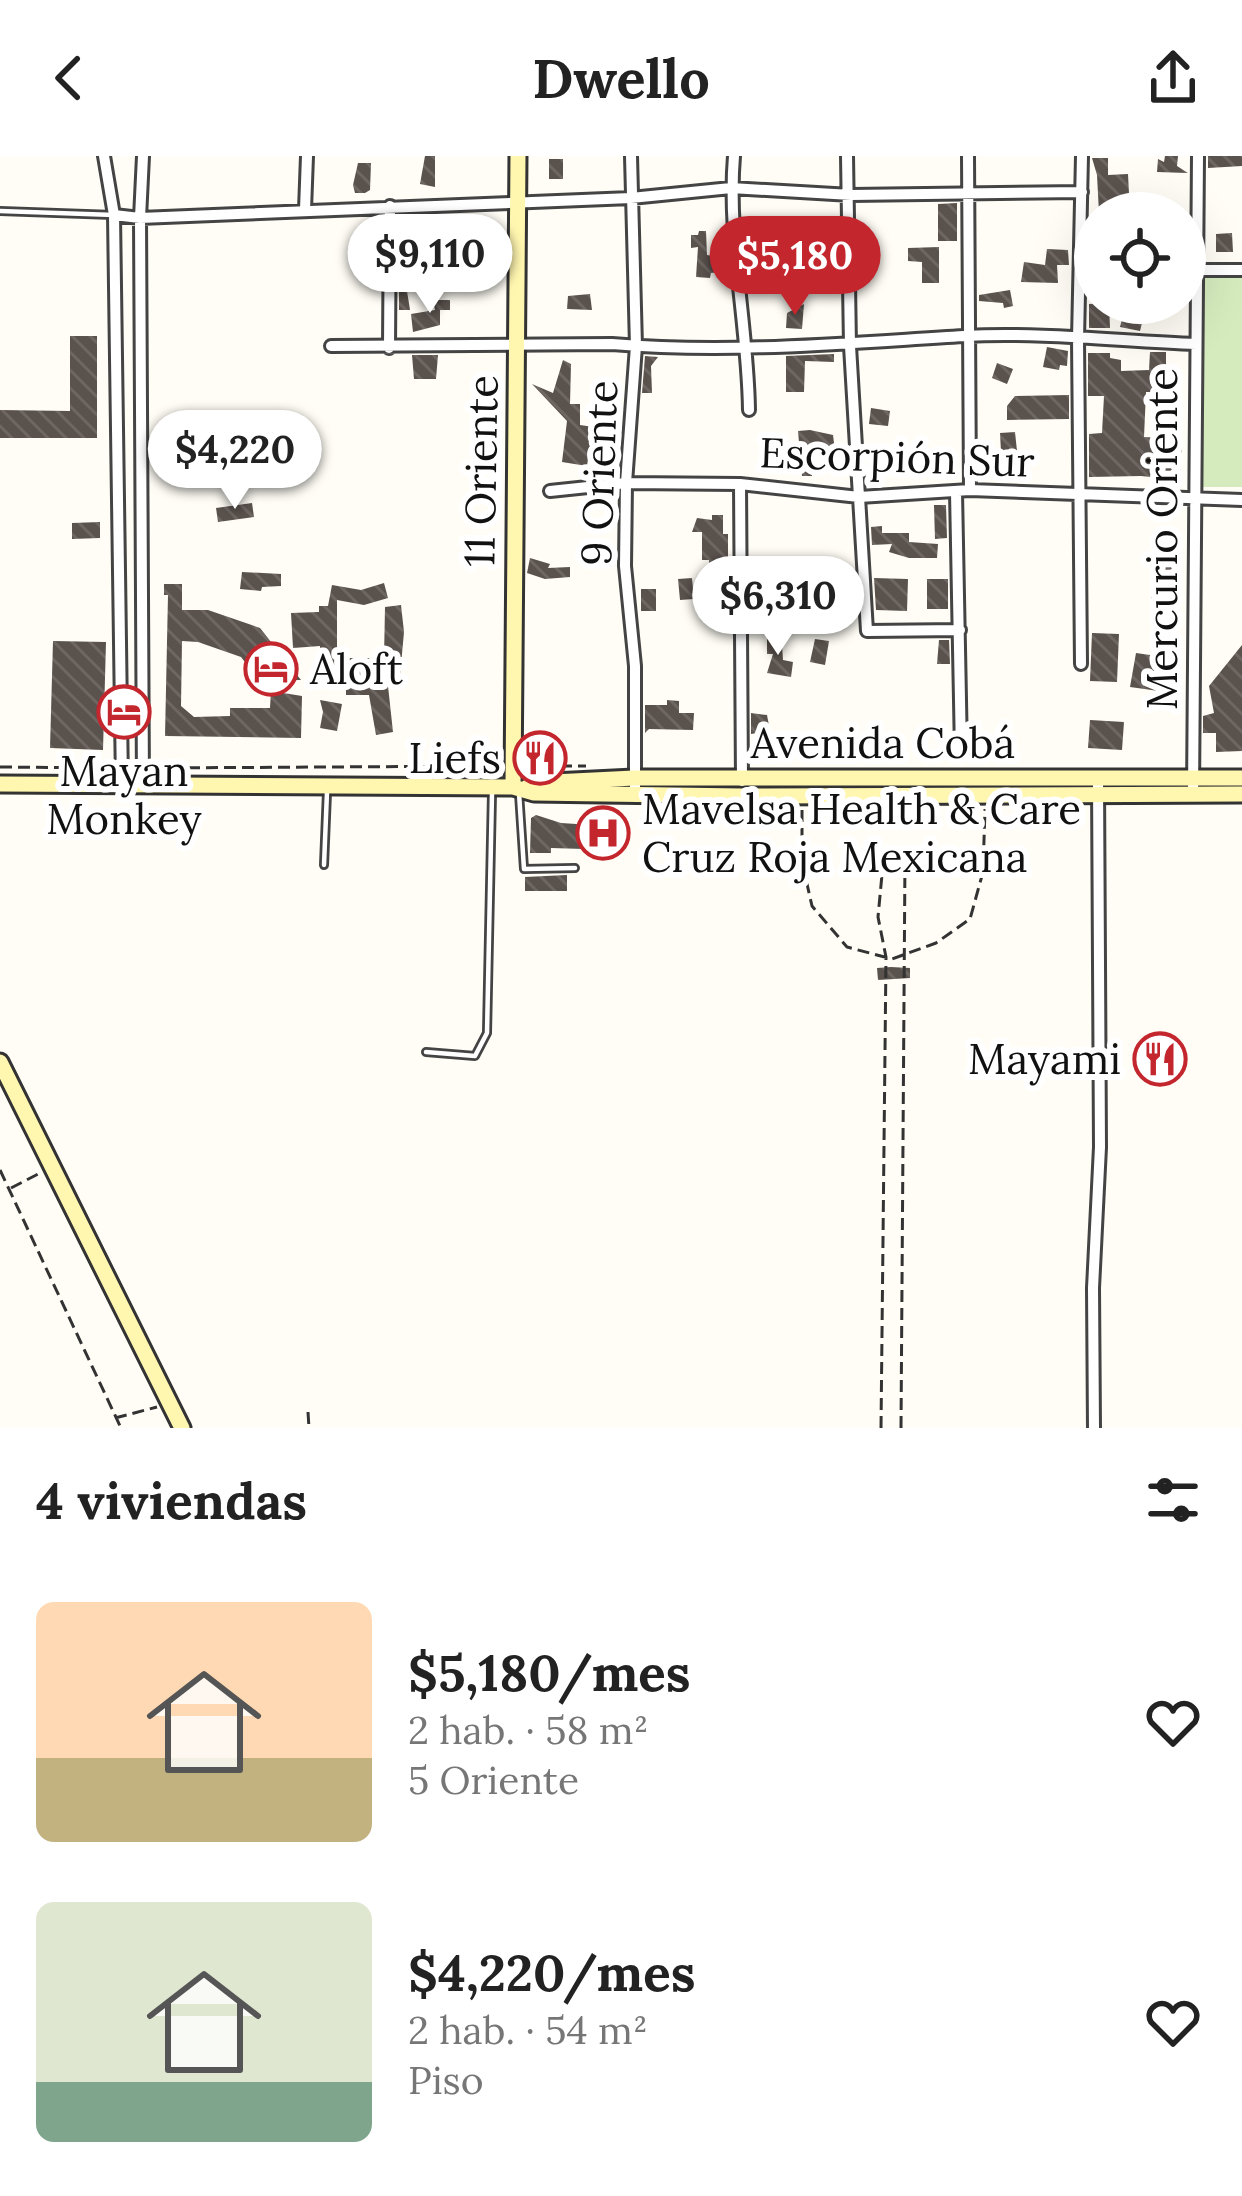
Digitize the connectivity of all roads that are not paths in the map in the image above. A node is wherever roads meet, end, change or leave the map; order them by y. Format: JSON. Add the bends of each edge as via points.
{"nodes":[{"id":1,"x":104,"y":156,"type":"edge"},
{"id":2,"x":143,"y":156,"type":"edge"},
{"id":3,"x":307,"y":156,"type":"edge"},
{"id":4,"x":518,"y":156,"type":"edge"},
{"id":5,"x":631,"y":156,"type":"edge"},
{"id":6,"x":734,"y":156,"type":"edge"},
{"id":7,"x":847,"y":156,"type":"edge"},
{"id":8,"x":968,"y":156,"type":"edge"},
{"id":9,"x":1082,"y":156,"type":"edge"},
{"id":10,"x":1198,"y":156,"type":"edge"},
{"id":11,"x":731,"y":188,"type":"junction"},
{"id":12,"x":967,"y":191,"type":"junction"},
{"id":13,"x":1082,"y":192,"type":"joint"},
{"id":14,"x":1197,"y":192,"type":"edge"},
{"id":15,"x":850,"y":196,"type":"junction"},
{"id":16,"x":631,"y":198,"type":"junction"},
{"id":17,"x":519,"y":202,"type":"junction"},
{"id":18,"x":390,"y":206,"type":"junction"},
{"id":19,"x":305,"y":210,"type":"junction"},
{"id":20,"x":0,"y":212,"type":"edge"},
{"id":21,"x":114,"y":215,"type":"junction"},
{"id":22,"x":140,"y":218,"type":"junction"},
{"id":23,"x":1206,"y":270,"type":"edge"},
{"id":24,"x":1242,"y":270,"type":"edge"},
{"id":25,"x":1078,"y":324,"type":"edge"},
{"id":26,"x":1196,"y":324,"type":"edge"},
{"id":27,"x":968,"y":336,"type":"junction"},
{"id":28,"x":1078,"y":339,"type":"junction"},
{"id":29,"x":1196,"y":344,"type":"junction"},
{"id":30,"x":519,"y":345,"type":"junction"},
{"id":31,"x":331,"y":346,"type":"dead end"},
{"id":32,"x":636,"y":346,"type":"junction"},
{"id":33,"x":850,"y":346,"type":"junction"},
{"id":34,"x":389,"y":348,"type":"junction"},
{"id":35,"x":748,"y":348,"type":"junction"},
{"id":36,"x":141,"y":393,"type":"junction"},
{"id":37,"x":117,"y":394,"type":"junction"},
{"id":38,"x":748,"y":410,"type":"dead end"},
{"id":39,"x":626,"y":483,"type":"junction"},
{"id":40,"x":740,"y":484,"type":"junction"},
{"id":41,"x":550,"y":491,"type":"dead end"},
{"id":42,"x":963,"y":491,"type":"junction"},
{"id":43,"x":1078,"y":496,"type":"junction"},
{"id":44,"x":860,"y":497,"type":"junction"},
{"id":45,"x":1195,"y":499,"type":"junction"},
{"id":46,"x":1242,"y":500,"type":"edge"},
{"id":47,"x":960,"y":630,"type":"junction"},
{"id":48,"x":1081,"y":664,"type":"dead end"},
{"id":49,"x":961,"y":752,"type":"dead end"},
{"id":50,"x":1242,"y":778,"type":"edge"},
{"id":51,"x":0,"y":784,"type":"edge"},
{"id":52,"x":122,"y":785,"type":"junction"},
{"id":53,"x":143,"y":785,"type":"junction"},
{"id":54,"x":635,"y":785,"type":"junction"},
{"id":55,"x":328,"y":786,"type":"junction"},
{"id":56,"x":1098,"y":786,"type":"junction"},
{"id":57,"x":1193,"y":786,"type":"junction"},
{"id":58,"x":492,"y":787,"type":"junction"},
{"id":59,"x":519,"y":787,"type":"junction"},
{"id":60,"x":742,"y":788,"type":"junction"},
{"id":61,"x":1242,"y":794,"type":"edge"},
{"id":62,"x":324,"y":865,"type":"dead end"},
{"id":63,"x":575,"y":868,"type":"dead end"},
{"id":64,"x":426,"y":1052,"type":"dead end"},
{"id":65,"x":0,"y":1062,"type":"edge"},
{"id":66,"x":182,"y":1428,"type":"edge"},
{"id":67,"x":1094,"y":1428,"type":"edge"}],
"edges":[{"from":1,"to":21,"type":"street"},
{"from":2,"to":22,"type":"street"},
{"from":3,"to":19,"type":"street"},
{"from":4,"to":17,"type":"main road","name":"11 Oriente"},
{"from":5,"to":16,"type":"street","name":"9 Oriente"},
{"from":6,"to":11,"type":"street"},
{"from":7,"to":15,"type":"street"},
{"from":8,"to":12,"type":"street"},
{"from":9,"to":13,"type":"street"},
{"from":10,"to":14,"type":"street","name":"Mercurio Oriente"},
{"from":11,"to":15,"type":"street"},
{"from":11,"to":16,"type":"street"},
{"from":11,"to":35,"type":"street"},
{"from":12,"to":13,"type":"street"},
{"from":12,"to":15,"type":"street"},
{"from":12,"to":27,"type":"street"},
{"from":15,"to":33,"type":"street"},
{"from":16,"to":17,"type":"street"},
{"from":16,"to":32,"type":"street","name":"9 Oriente"},
{"from":17,"to":18,"type":"street"},
{"from":17,"to":30,"type":"main road","name":"11 Oriente"},
{"from":18,"to":19,"type":"street"},
{"from":18,"to":34,"type":"street"},
{"from":19,"to":22,"type":"street"},
{"from":20,"to":21,"type":"lane"},
{"from":21,"to":22,"type":"street"},
{"from":21,"to":37,"type":"street"},
{"from":22,"to":36,"type":"street"},
{"from":23,"to":24,"type":"street"},
{"from":25,"to":28,"type":"street"},
{"from":26,"to":29,"type":"street","name":"Mercurio Oriente"},
{"from":27,"to":28,"type":"street"},
{"from":27,"to":33,"type":"street"},
{"from":27,"to":42,"type":"street"},
{"from":28,"to":29,"type":"street"},
{"from":28,"to":43,"type":"street"},
{"from":29,"to":45,"type":"street","name":"Mercurio Oriente"},
{"from":30,"to":32,"type":"street"},
{"from":30,"to":34,"type":"street"},
{"from":30,"to":59,"type":"main road","name":"11 Oriente"},
{"from":31,"to":34,"type":"street"},
{"from":32,"to":35,"type":"street"},
{"from":32,"to":39,"type":"street","name":"9 Oriente"},
{"from":33,"to":35,"type":"street"},
{"from":33,"to":44,"type":"street"},
{"from":35,"to":38,"type":"street"},
{"from":36,"to":37,"type":"street"},
{"from":36,"to":53,"type":"street"},
{"from":37,"to":52,"type":"street"},
{"from":39,"to":40,"type":"street","name":"Escorpión Sur"},
{"from":39,"to":41,"type":"street","name":"Escorpión Sur"},
{"from":39,"to":54,"type":"street","name":"9 Oriente"},
{"from":40,"to":44,"type":"street","name":"Escorpión Sur"},
{"from":40,"to":60,"type":"street"},
{"from":42,"to":43,"type":"street","name":"Escorpión Sur"},
{"from":42,"to":44,"type":"street","name":"Escorpión Sur"},
{"from":42,"to":47,"type":"street"},
{"from":43,"to":45,"type":"street","name":"Escorpión Sur"},
{"from":43,"to":48,"type":"street"},
{"from":44,"to":47,"type":"street","via":[[867,631]]},
{"from":45,"to":46,"type":"street","name":"Escorpión Sur"},
{"from":45,"to":57,"type":"street","name":"Mercurio Oriente"},
{"from":47,"to":49,"type":"street"},
{"from":50,"to":57,"type":"main road","name":"Avenida Cobá"},
{"from":51,"to":52,"type":"main road","name":"Avenida Cobá"},
{"from":52,"to":53,"type":"main road","name":"Avenida Cobá"},
{"from":53,"to":55,"type":"main road","name":"Avenida Cobá"},
{"from":54,"to":59,"type":"main road","name":"Avenida Cobá","via":[[534,793]]},
{"from":54,"to":60,"type":"main road","name":"Avenida Cobá"},
{"from":55,"to":58,"type":"main road","name":"Avenida Cobá"},
{"from":55,"to":62,"type":"lane"},
{"from":56,"to":57,"type":"main road","name":"Avenida Cobá"},
{"from":56,"to":60,"type":"main road","name":"Avenida Cobá"},
{"from":56,"to":60,"type":"main road","name":"Avenida Cobá","via":[[986,795],[802,796]]},
{"from":56,"to":67,"type":"street"},
{"from":57,"to":61,"type":"main road","name":"Avenida Cobá"},
{"from":58,"to":59,"type":"main road","name":"Avenida Cobá"},
{"from":58,"to":64,"type":"lane","via":[[487,1034],[475,1056]]},
{"from":59,"to":63,"type":"lane","via":[[524,869]]},
{"from":65,"to":66,"type":"main road"}]}
